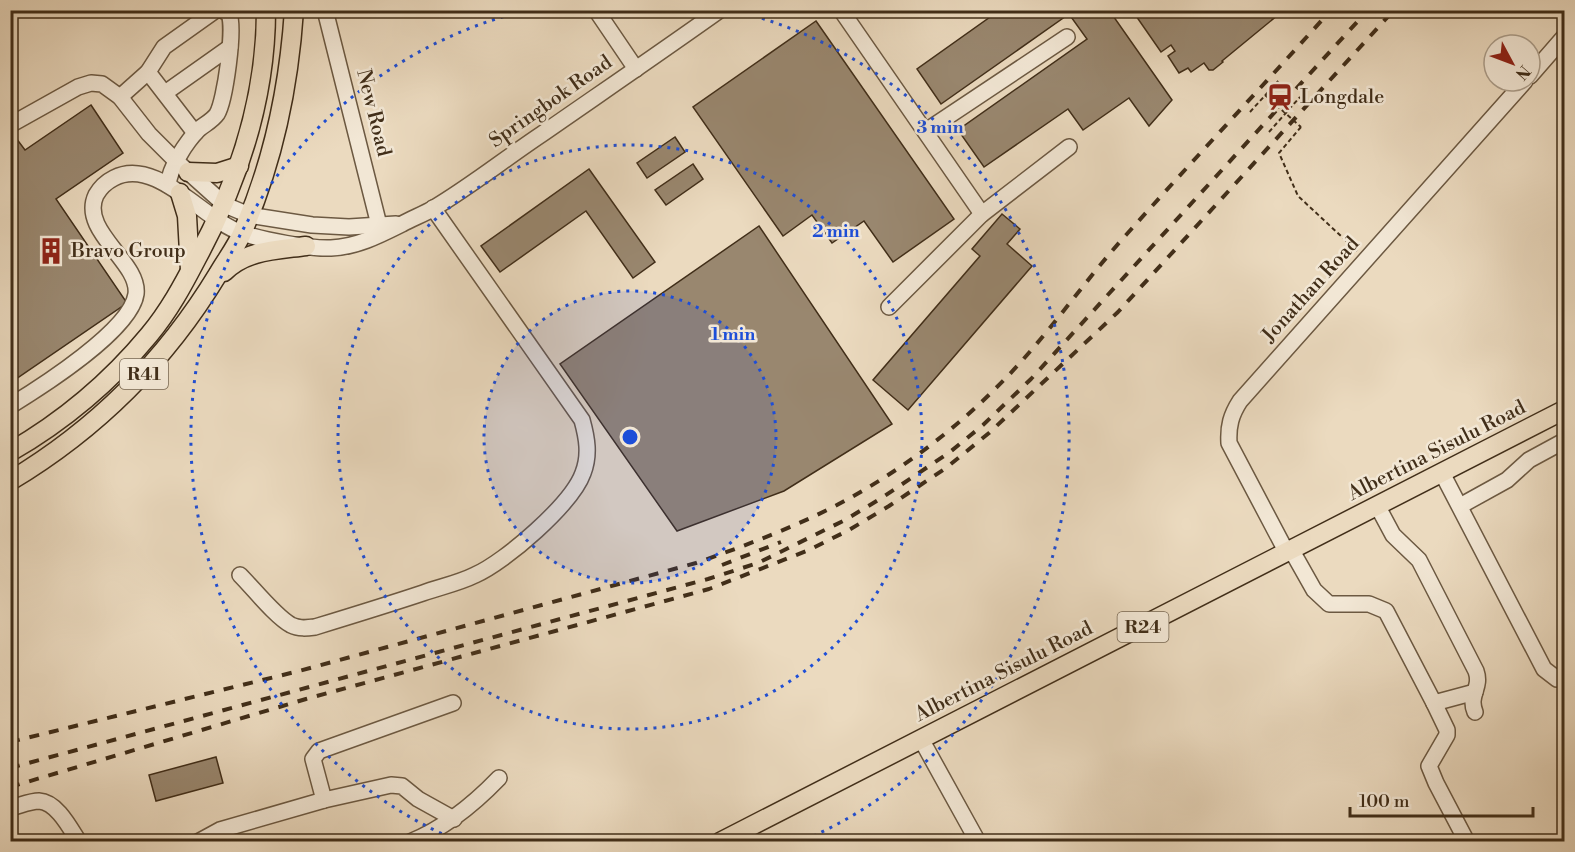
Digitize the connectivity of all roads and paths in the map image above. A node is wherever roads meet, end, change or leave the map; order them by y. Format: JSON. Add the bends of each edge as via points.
{"nodes":[{"id":1,"x":216,"y":10,"type":"edge"},
{"id":2,"x":222,"y":10,"type":"edge"},
{"id":3,"x":266,"y":10,"type":"edge"},
{"id":4,"x":294,"y":10,"type":"edge"},
{"id":5,"x":325,"y":10,"type":"edge"},
{"id":6,"x":596,"y":10,"type":"edge"},
{"id":7,"x":720,"y":10,"type":"edge"},
{"id":8,"x":841,"y":10,"type":"edge"},
{"id":9,"x":1067,"y":37,"type":"dead end"},
{"id":10,"x":1564,"y":37,"type":"edge"},
{"id":11,"x":230,"y":47,"type":"junction"},
{"id":12,"x":1542,"y":62,"type":"edge"},
{"id":13,"x":636,"y":69,"type":"junction"},
{"id":14,"x":147,"y":72,"type":"junction"},
{"id":15,"x":1279,"y":80,"type":"dead end"},
{"id":16,"x":165,"y":93,"type":"junction"},
{"id":17,"x":1514,"y":93,"type":"edge"},
{"id":18,"x":1265,"y":95,"type":"junction"},
{"id":19,"x":120,"y":97,"type":"junction"},
{"id":20,"x":1300,"y":97,"type":"dead end"},
{"id":21,"x":1250,"y":112,"type":"dead end"},
{"id":22,"x":1286,"y":114,"type":"junction"},
{"id":23,"x":10,"y":125,"type":"edge"},
{"id":24,"x":926,"y":131,"type":"junction"},
{"id":25,"x":1269,"y":132,"type":"dead end"},
{"id":26,"x":195,"y":133,"type":"junction"},
{"id":27,"x":1069,"y":147,"type":"dead end"},
{"id":28,"x":239,"y":166,"type":"junction"},
{"id":29,"x":182,"y":167,"type":"junction"},
{"id":30,"x":174,"y":189,"type":"junction"},
{"id":31,"x":225,"y":205,"type":"junction"},
{"id":32,"x":434,"y":208,"type":"junction"},
{"id":33,"x":982,"y":214,"type":"junction"},
{"id":34,"x":249,"y":215,"type":"junction"},
{"id":35,"x":217,"y":222,"type":"junction"},
{"id":36,"x":402,"y":224,"type":"junction"},
{"id":37,"x":379,"y":225,"type":"junction"},
{"id":38,"x":242,"y":233,"type":"junction"},
{"id":39,"x":306,"y":246,"type":"junction"},
{"id":40,"x":1367,"y":259,"type":"junction"},
{"id":41,"x":190,"y":272,"type":"junction"},
{"id":42,"x":212,"y":284,"type":"junction"},
{"id":43,"x":889,"y":307,"type":"dead end"},
{"id":44,"x":10,"y":406,"type":"edge"},
{"id":45,"x":1564,"y":411,"type":"edge"},
{"id":46,"x":1564,"y":441,"type":"edge"},
{"id":47,"x":10,"y":452,"type":"edge"},
{"id":48,"x":1442,"y":473,"type":"junction"},
{"id":49,"x":10,"y":481,"type":"edge"},
{"id":50,"x":1460,"y":506,"type":"junction"},
{"id":51,"x":1378,"y":507,"type":"junction"},
{"id":52,"x":1289,"y":552,"type":"junction"},
{"id":53,"x":240,"y":575,"type":"dead end"},
{"id":54,"x":1564,"y":679,"type":"edge"},
{"id":55,"x":1475,"y":692,"type":"junction"},
{"id":56,"x":453,"y":703,"type":"dead end"},
{"id":57,"x":1434,"y":703,"type":"junction"},
{"id":58,"x":1475,"y":712,"type":"dead end"},
{"id":59,"x":921,"y":739,"type":"junction"},
{"id":60,"x":499,"y":778,"type":"dead end"},
{"id":61,"x":324,"y":800,"type":"junction"},
{"id":62,"x":10,"y":808,"type":"edge"},
{"id":63,"x":454,"y":819,"type":"junction"},
{"id":64,"x":79,"y":842,"type":"edge"},
{"id":65,"x":198,"y":842,"type":"edge"},
{"id":66,"x":410,"y":842,"type":"edge"},
{"id":67,"x":720,"y":842,"type":"edge"},
{"id":68,"x":978,"y":842,"type":"edge"},
{"id":69,"x":1467,"y":842,"type":"edge"}],
"edges":[{"from":1,"to":14,"type":"street","via":[[164,47]]},
{"from":2,"to":11,"type":"street","via":[[231,20]]},
{"from":3,"to":28,"type":"main road","number":"R41","via":[[259,91]]},
{"from":4,"to":34,"type":"main road","number":"R41","via":[[281,110]]},
{"from":5,"to":37,"type":"street","name":"New Road"},
{"from":6,"to":13,"type":"street"},
{"from":7,"to":13,"type":"street","name":"Springbok Road"},
{"from":8,"to":24,"type":"street"},
{"from":9,"to":24,"type":"street"},
{"from":10,"to":12,"type":"street"},
{"from":11,"to":16,"type":"street"},
{"from":11,"to":26,"type":"street","via":[[222,103],[218,112]]},
{"from":13,"to":32,"type":"street","name":"Springbok Road"},
{"from":14,"to":16,"type":"street"},
{"from":14,"to":19,"type":"street"},
{"from":15,"to":18,"type":"path"},
{"from":16,"to":26,"type":"street"},
{"from":17,"to":40,"type":"street","name":"Jonathan Road"},
{"from":18,"to":21,"type":"path"},
{"from":18,"to":22,"type":"path","bridge":true},
{"from":19,"to":23,"type":"street","via":[[102,84],[91,83]]},
{"from":19,"to":29,"type":"street","name":"Springbok Road"},
{"from":20,"to":22,"type":"path"},
{"from":22,"to":25,"type":"path"},
{"from":22,"to":40,"type":"path","bridge":true,"via":[[1301,127],[1279,153],[1298,196]]},
{"from":24,"to":33,"type":"street"},
{"from":26,"to":29,"type":"street"},
{"from":27,"to":33,"type":"street"},
{"from":28,"to":29,"type":"main road","via":[[217,173]]},
{"from":28,"to":31,"type":"main road","number":"R41"},
{"from":29,"to":30,"type":"street","via":[[171,169]]},
{"from":29,"to":31,"type":"street","name":"Springbok Road"},
{"from":30,"to":35,"type":"street","name":"Springbok Road"},
{"from":30,"to":41,"type":"main road","via":[[187,216]]},
{"from":30,"to":44,"type":"street","name":"Springbok Road","via":[[147,175],[126,173],[102,187],[95,197],[95,221],[134,281],[136,297],[90,351]]},
{"from":31,"to":34,"type":"street","name":"Springbok Road"},
{"from":31,"to":35,"type":"main road","number":"R41"},
{"from":32,"to":36,"type":"street","name":"Springbok Road"},
{"from":32,"to":53,"type":"street","via":[[582,420],[587,438],[583,473],[575,488],[538,528],[505,557],[475,576],[315,627],[292,625]]},
{"from":33,"to":43,"type":"street"},
{"from":34,"to":37,"type":"street","name":"Springbok Road","via":[[312,225]]},
{"from":34,"to":38,"type":"main road","number":"R41"},
{"from":35,"to":38,"type":"street","name":"Springbok Road"},
{"from":35,"to":41,"type":"main road","number":"R41"},
{"from":36,"to":37,"type":"street","name":"Springbok Road"},
{"from":36,"to":39,"type":"street","name":"Springbok Road","via":[[346,246]]},
{"from":38,"to":39,"type":"street","name":"Springbok Road"},
{"from":38,"to":42,"type":"main road","number":"R41"},
{"from":39,"to":42,"type":"main road","via":[[243,257]]},
{"from":40,"to":52,"type":"street","name":"Jonathan Road","via":[[1240,401],[1228,428],[1229,443]]},
{"from":41,"to":47,"type":"main road","number":"R41","via":[[156,326],[111,376],[55,423]]},
{"from":42,"to":49,"type":"main road","number":"R41","via":[[172,342],[129,390],[67,444]]},
{"from":45,"to":48,"type":"main road","name":"Albertina Sisulu Road","number":"R24"},
{"from":46,"to":50,"type":"street","via":[[1529,460],[1508,480]]},
{"from":48,"to":50,"type":"street"},
{"from":48,"to":51,"type":"main road","name":"Albertina Sisulu Road","number":"R24"},
{"from":50,"to":54,"type":"street","via":[[1544,669],[1557,679]]},
{"from":51,"to":52,"type":"main road","name":"Albertina Sisulu Road","number":"R24"},
{"from":51,"to":55,"type":"street","via":[[1394,535],[1424,568],[1476,671]]},
{"from":52,"to":57,"type":"street","name":"Jonathan Road","via":[[1314,590],[1329,604],[1369,604],[1386,611]]},
{"from":52,"to":59,"type":"main road","name":"Albertina Sisulu Road","number":"R24"},
{"from":55,"to":57,"type":"street"},
{"from":55,"to":58,"type":"street","via":[[1471,701]]},
{"from":56,"to":61,"type":"street","via":[[319,751],[313,759]]},
{"from":57,"to":69,"type":"street","via":[[1448,735],[1429,766]]},
{"from":59,"to":67,"type":"main road","name":"Albertina Sisulu Road","number":"R24"},
{"from":59,"to":68,"type":"street"},
{"from":60,"to":63,"type":"street"},
{"from":61,"to":63,"type":"street","via":[[402,786]]},
{"from":61,"to":65,"type":"street","via":[[220,830]]},
{"from":62,"to":64,"type":"street","via":[[45,802]]},
{"from":63,"to":66,"type":"street"}]}
